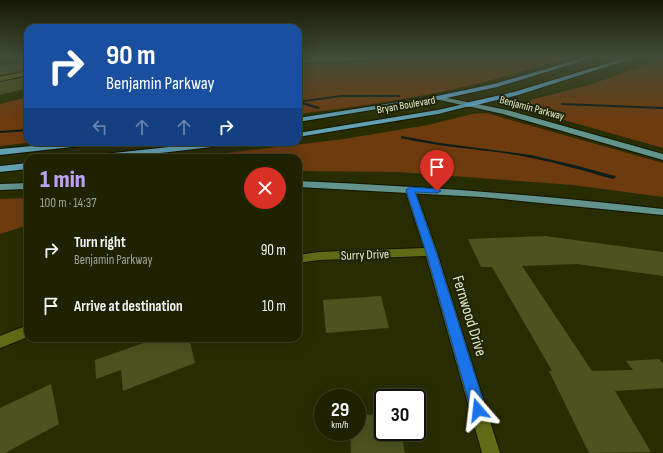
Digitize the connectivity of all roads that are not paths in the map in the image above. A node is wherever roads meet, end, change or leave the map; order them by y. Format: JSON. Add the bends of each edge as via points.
{"nodes":[{"id":1,"x":518,"y":79,"type":"edge"},
{"id":2,"x":563,"y":79,"type":"edge"},
{"id":3,"x":436,"y":98,"type":"junction"},
{"id":4,"x":468,"y":105,"type":"junction"},
{"id":5,"x":302,"y":119,"type":"edge"},
{"id":6,"x":302,"y":134,"type":"edge"},
{"id":7,"x":59,"y":146,"type":"edge"},
{"id":8,"x":202,"y":146,"type":"edge"},
{"id":9,"x":0,"y":152,"type":"edge"},
{"id":10,"x":130,"y":154,"type":"edge"},
{"id":11,"x":663,"y":157,"type":"edge"},
{"id":12,"x":24,"y":166,"type":"edge"},
{"id":13,"x":0,"y":169,"type":"edge"},
{"id":14,"x":302,"y":184,"type":"edge"},
{"id":15,"x":24,"y":186,"type":"edge"},
{"id":16,"x":0,"y":187,"type":"edge"},
{"id":17,"x":410,"y":190,"type":"junction"},
{"id":18,"x":663,"y":212,"type":"edge"},
{"id":19,"x":431,"y":252,"type":"junction"},
{"id":20,"x":302,"y":258,"type":"edge"},
{"id":21,"x":24,"y":333,"type":"edge"},
{"id":22,"x":0,"y":342,"type":"edge"},
{"id":23,"x":491,"y":453,"type":"edge"}],
"edges":[{"from":1,"to":3,"type":"highway","name":"Bryan Boulevard"},
{"from":2,"to":4,"type":"highway","name":"Bryan Boulevard"},
{"from":3,"to":4,"type":"main road","name":"Benjamin Parkway"},
{"from":3,"to":5,"type":"highway","name":"Benjamin Parkway"},
{"from":4,"to":6,"type":"highway","name":"Bryan Boulevard"},
{"from":4,"to":11,"type":"main road","name":"Benjamin Parkway","via":[[504,112]]},
{"from":7,"to":9,"type":"highway"},
{"from":8,"to":10,"type":"highway"},
{"from":12,"to":13,"type":"highway"},
{"from":14,"to":17,"type":"main road"},
{"from":15,"to":16,"type":"main road"},
{"from":17,"to":18,"type":"main road","via":[[464,192]]},
{"from":17,"to":19,"type":"street","name":"Fernwood Drive"},
{"from":19,"to":20,"type":"street","name":"Surry Drive"},
{"from":19,"to":23,"type":"street","name":"Fernwood Drive"},
{"from":21,"to":22,"type":"street"}]}
